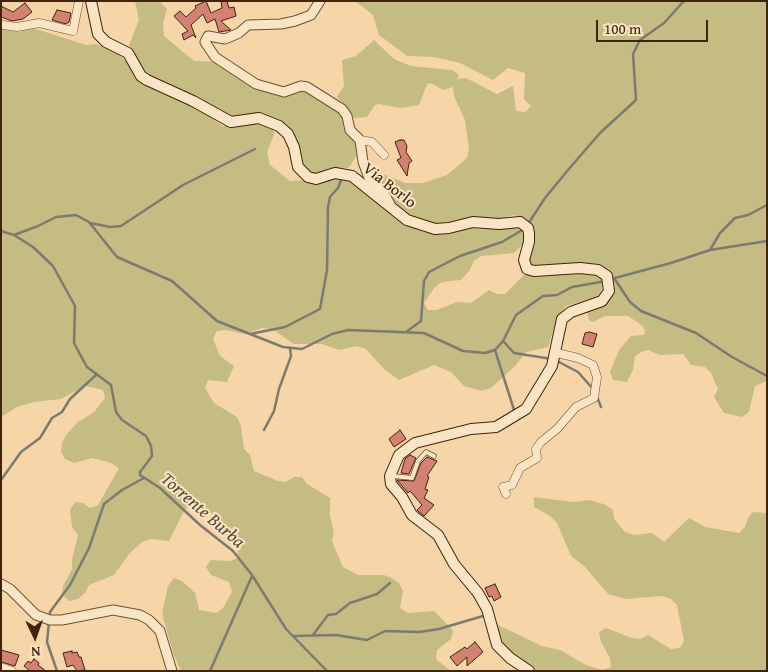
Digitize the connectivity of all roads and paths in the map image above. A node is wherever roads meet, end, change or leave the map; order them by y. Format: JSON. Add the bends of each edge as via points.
{"nodes":[{"id":1,"x":79,"y":1,"type":"edge"},
{"id":2,"x":91,"y":1,"type":"edge"},
{"id":3,"x":320,"y":1,"type":"edge"},
{"id":4,"x":3,"y":25,"type":"dead end"},
{"id":5,"x":360,"y":140,"type":"junction"},
{"id":6,"x":384,"y":156,"type":"dead end"},
{"id":7,"x":393,"y":210,"type":"junction"},
{"id":8,"x":557,"y":353,"type":"junction"},
{"id":9,"x":434,"y":456,"type":"dead end"},
{"id":10,"x":390,"y":476,"type":"junction"},
{"id":11,"x":506,"y":494,"type":"dead end"},
{"id":12,"x":1,"y":584,"type":"edge"},
{"id":13,"x":1,"y":666,"type":"edge"},
{"id":14,"x":12,"y":671,"type":"edge"},
{"id":15,"x":172,"y":671,"type":"edge"},
{"id":16,"x":529,"y":671,"type":"edge"}],
"edges":[{"from":1,"to":4,"type":"street","via":[[73,31],[39,23],[17,27]]},
{"from":2,"to":7,"type":"main road","name":"Via Borlo","via":[[98,34],[128,53],[147,80],[227,121],[259,118],[279,126],[288,134],[298,167],[308,177],[316,179],[346,173]]},
{"from":3,"to":5,"type":"street","via":[[311,15],[295,21],[248,26],[225,39],[208,36],[205,42],[215,57],[256,84],[284,92],[304,86],[342,108],[350,130]]},
{"from":5,"to":6,"type":"street","via":[[372,142]]},
{"from":5,"to":7,"type":"street","via":[[368,178],[384,193]]},
{"from":7,"to":8,"type":"main road","name":"Via Borlo","via":[[406,220],[435,229],[473,222],[520,222],[529,233],[524,260],[527,269],[580,268],[604,273],[609,280],[608,295],[602,301],[571,312],[562,319]]},
{"from":8,"to":10,"type":"main road","name":"Via Borlo","via":[[529,406],[517,416],[496,427],[471,429],[415,443],[399,455]]},
{"from":8,"to":11,"type":"street","via":[[593,365],[597,377],[594,398],[576,407],[541,442],[536,449],[537,458],[520,468],[512,485],[503,487]]},
{"from":9,"to":10,"type":"lane","via":[[426,452],[418,461],[412,478]]},
{"from":10,"to":16,"type":"main road","via":[[391,484],[402,496],[412,516],[438,535],[454,564],[478,593],[487,609],[497,645]]},
{"from":12,"to":15,"type":"street","via":[[36,615],[50,620],[113,610],[140,615],[160,631]]},
{"from":13,"to":14,"type":"street"}]}
